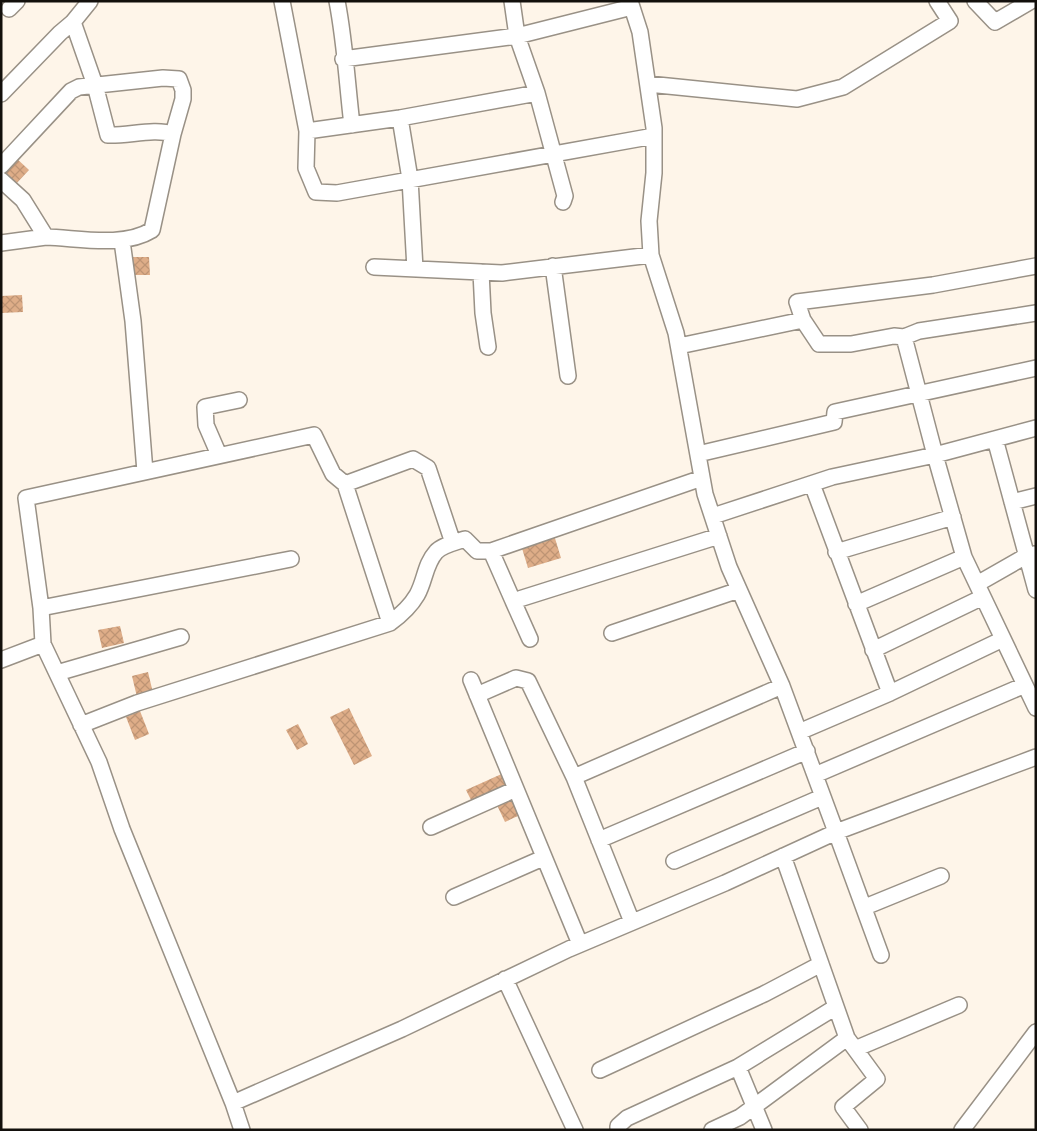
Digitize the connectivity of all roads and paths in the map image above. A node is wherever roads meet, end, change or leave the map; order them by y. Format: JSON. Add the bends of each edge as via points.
{"nodes":[{"id":1,"x":90,"y":1,"type":"edge"},
{"id":2,"x":282,"y":1,"type":"edge"},
{"id":3,"x":337,"y":1,"type":"edge"},
{"id":4,"x":512,"y":1,"type":"edge"},
{"id":5,"x":937,"y":1,"type":"edge"},
{"id":6,"x":975,"y":1,"type":"edge"},
{"id":7,"x":1031,"y":1,"type":"edge"},
{"id":8,"x":631,"y":4,"type":"edge"},
{"id":9,"x":73,"y":22,"type":"junction"},
{"id":10,"x":516,"y":36,"type":"junction"},
{"id":11,"x":343,"y":59,"type":"junction"},
{"id":12,"x":648,"y":84,"type":"junction"},
{"id":13,"x":95,"y":85,"type":"junction"},
{"id":14,"x":537,"y":93,"type":"junction"},
{"id":15,"x":1,"y":94,"type":"edge"},
{"id":16,"x":400,"y":118,"type":"junction"},
{"id":17,"x":352,"y":125,"type":"junction"},
{"id":18,"x":307,"y":131,"type":"junction"},
{"id":19,"x":173,"y":134,"type":"junction"},
{"id":20,"x":654,"y":136,"type":"junction"},
{"id":21,"x":554,"y":154,"type":"junction"},
{"id":22,"x":1,"y":166,"type":"edge"},
{"id":23,"x":410,"y":179,"type":"junction"},
{"id":24,"x":1,"y":180,"type":"edge"},
{"id":25,"x":563,"y":202,"type":"dead end"},
{"id":26,"x":46,"y":237,"type":"junction"},
{"id":27,"x":122,"y":240,"type":"junction"},
{"id":28,"x":1,"y":243,"type":"edge"},
{"id":29,"x":651,"y":254,"type":"junction"},
{"id":30,"x":553,"y":266,"type":"junction"},
{"id":31,"x":1036,"y":266,"type":"edge"},
{"id":32,"x":374,"y":267,"type":"dead end"},
{"id":33,"x":415,"y":269,"type":"junction"},
{"id":34,"x":481,"y":272,"type":"junction"},
{"id":35,"x":1036,"y":313,"type":"edge"},
{"id":36,"x":803,"y":320,"type":"junction"},
{"id":37,"x":904,"y":337,"type":"junction"},
{"id":38,"x":679,"y":346,"type":"junction"},
{"id":39,"x":488,"y":347,"type":"dead end"},
{"id":40,"x":1036,"y":368,"type":"edge"},
{"id":41,"x":568,"y":376,"type":"dead end"},
{"id":42,"x":919,"y":394,"type":"junction"},
{"id":43,"x":240,"y":400,"type":"dead end"},
{"id":44,"x":1036,"y":428,"type":"edge"},
{"id":45,"x":994,"y":439,"type":"junction"},
{"id":46,"x":698,"y":454,"type":"junction"},
{"id":47,"x":219,"y":455,"type":"junction"},
{"id":48,"x":934,"y":455,"type":"junction"},
{"id":49,"x":145,"y":472,"type":"junction"},
{"id":50,"x":702,"y":478,"type":"junction"},
{"id":51,"x":345,"y":484,"type":"junction"},
{"id":52,"x":812,"y":484,"type":"junction"},
{"id":53,"x":1036,"y":496,"type":"edge"},
{"id":54,"x":1012,"y":502,"type":"junction"},
{"id":55,"x":713,"y":516,"type":"junction"},
{"id":56,"x":953,"y":518,"type":"junction"},
{"id":57,"x":719,"y":536,"type":"junction"},
{"id":58,"x":453,"y":543,"type":"junction"},
{"id":59,"x":492,"y":551,"type":"junction"},
{"id":60,"x":836,"y":552,"type":"junction"},
{"id":61,"x":1031,"y":554,"type":"edge"},
{"id":62,"x":964,"y":557,"type":"junction"},
{"id":63,"x":291,"y":559,"type":"dead end"},
{"id":64,"x":740,"y":590,"type":"junction"},
{"id":65,"x":980,"y":590,"type":"junction"},
{"id":66,"x":1036,"y":590,"type":"edge"},
{"id":67,"x":513,"y":601,"type":"junction"},
{"id":68,"x":856,"y":604,"type":"junction"},
{"id":69,"x":41,"y":608,"type":"junction"},
{"id":70,"x":390,"y":624,"type":"junction"},
{"id":71,"x":612,"y":632,"type":"dead end"},
{"id":72,"x":181,"y":637,"type":"dead end"},
{"id":73,"x":530,"y":639,"type":"dead end"},
{"id":74,"x":1004,"y":639,"type":"junction"},
{"id":75,"x":43,"y":644,"type":"junction"},
{"id":76,"x":873,"y":650,"type":"junction"},
{"id":77,"x":1,"y":660,"type":"edge"},
{"id":78,"x":57,"y":673,"type":"junction"},
{"id":79,"x":471,"y":680,"type":"dead end"},
{"id":80,"x":1025,"y":685,"type":"junction"},
{"id":81,"x":782,"y":686,"type":"junction"},
{"id":82,"x":890,"y":693,"type":"junction"},
{"id":83,"x":477,"y":695,"type":"junction"},
{"id":84,"x":1036,"y":708,"type":"edge"},
{"id":85,"x":81,"y":725,"type":"junction"},
{"id":86,"x":799,"y":732,"type":"junction"},
{"id":87,"x":807,"y":751,"type":"junction"},
{"id":88,"x":1036,"y":757,"type":"edge"},
{"id":89,"x":815,"y":775,"type":"junction"},
{"id":90,"x":574,"y":777,"type":"junction"},
{"id":91,"x":516,"y":790,"type":"junction"},
{"id":92,"x":822,"y":797,"type":"junction"},
{"id":93,"x":431,"y":827,"type":"dead end"},
{"id":94,"x":836,"y":832,"type":"junction"},
{"id":95,"x":599,"y":840,"type":"junction"},
{"id":96,"x":783,"y":856,"type":"junction"},
{"id":97,"x":543,"y":858,"type":"junction"},
{"id":98,"x":674,"y":862,"type":"dead end"},
{"id":99,"x":941,"y":876,"type":"dead end"},
{"id":100,"x":454,"y":897,"type":"dead end"},
{"id":101,"x":865,"y":907,"type":"junction"},
{"id":102,"x":632,"y":922,"type":"junction"},
{"id":103,"x":580,"y":944,"type":"junction"},
{"id":104,"x":881,"y":955,"type":"dead end"},
{"id":105,"x":821,"y":964,"type":"junction"},
{"id":106,"x":505,"y":980,"type":"junction"},
{"id":107,"x":959,"y":1005,"type":"dead end"},
{"id":108,"x":836,"y":1007,"type":"junction"},
{"id":109,"x":1036,"y":1032,"type":"edge"},
{"id":110,"x":851,"y":1043,"type":"junction"},
{"id":111,"x":738,"y":1067,"type":"junction"},
{"id":112,"x":600,"y":1070,"type":"dead end"},
{"id":113,"x":233,"y":1102,"type":"junction"},
{"id":114,"x":754,"y":1106,"type":"junction"},
{"id":115,"x":242,"y":1130,"type":"edge"},
{"id":116,"x":575,"y":1130,"type":"edge"},
{"id":117,"x":618,"y":1130,"type":"edge"},
{"id":118,"x":712,"y":1130,"type":"edge"},
{"id":119,"x":764,"y":1130,"type":"edge"},
{"id":120,"x":860,"y":1130,"type":"edge"},
{"id":121,"x":962,"y":1130,"type":"edge"}],
"edges":[{"from":1,"to":9,"type":"street"},
{"from":2,"to":18,"type":"street"},
{"from":3,"to":11,"type":"street","via":[[344,35]]},
{"from":4,"to":10,"type":"street"},
{"from":5,"to":12,"type":"street","via":[[950,21],[843,87],[797,99]]},
{"from":6,"to":7,"type":"street","via":[[995,22]]},
{"from":8,"to":10,"type":"street"},
{"from":8,"to":12,"type":"street","via":[[640,32]]},
{"from":9,"to":13,"type":"street"},
{"from":9,"to":15,"type":"street"},
{"from":10,"to":11,"type":"street"},
{"from":10,"to":14,"type":"street"},
{"from":11,"to":17,"type":"street"},
{"from":12,"to":20,"type":"street"},
{"from":13,"to":19,"type":"street","via":[[108,135],[165,131]]},
{"from":13,"to":19,"type":"street","via":[[163,78],[179,80],[183,99]]},
{"from":13,"to":22,"type":"street","via":[[71,91]]},
{"from":14,"to":16,"type":"street"},
{"from":14,"to":21,"type":"street"},
{"from":16,"to":17,"type":"street"},
{"from":16,"to":23,"type":"street"},
{"from":17,"to":18,"type":"street"},
{"from":18,"to":23,"type":"street","via":[[306,168],[316,192],[337,193]]},
{"from":19,"to":27,"type":"street","via":[[152,230]]},
{"from":20,"to":21,"type":"street"},
{"from":20,"to":29,"type":"street","via":[[649,221]]},
{"from":21,"to":23,"type":"street"},
{"from":21,"to":25,"type":"street","via":[[565,196]]},
{"from":23,"to":33,"type":"street"},
{"from":24,"to":26,"type":"street","via":[[23,200]]},
{"from":26,"to":27,"type":"street"},
{"from":26,"to":28,"type":"street"},
{"from":27,"to":49,"type":"street","via":[[133,321]]},
{"from":29,"to":30,"type":"street"},
{"from":29,"to":38,"type":"street"},
{"from":30,"to":34,"type":"street","via":[[502,273]]},
{"from":30,"to":41,"type":"street"},
{"from":31,"to":36,"type":"street","via":[[932,285],[797,302]]},
{"from":32,"to":33,"type":"street"},
{"from":33,"to":34,"type":"street"},
{"from":34,"to":39,"type":"street"},
{"from":35,"to":37,"type":"street"},
{"from":36,"to":37,"type":"street","via":[[819,344],[851,344]]},
{"from":36,"to":38,"type":"street"},
{"from":37,"to":42,"type":"street"},
{"from":38,"to":46,"type":"street"},
{"from":40,"to":42,"type":"street"},
{"from":42,"to":46,"type":"street","via":[[835,412],[834,422]]},
{"from":42,"to":48,"type":"street"},
{"from":43,"to":47,"type":"street","via":[[205,407],[206,425]]},
{"from":44,"to":45,"type":"street"},
{"from":45,"to":48,"type":"street"},
{"from":45,"to":54,"type":"street"},
{"from":46,"to":50,"type":"street"},
{"from":47,"to":49,"type":"street"},
{"from":47,"to":51,"type":"street","via":[[314,435],[333,474]]},
{"from":48,"to":52,"type":"street"},
{"from":48,"to":56,"type":"street"},
{"from":49,"to":69,"type":"street","via":[[26,498]]},
{"from":50,"to":55,"type":"street"},
{"from":50,"to":59,"type":"street"},
{"from":51,"to":58,"type":"street","via":[[413,459],[428,468]]},
{"from":51,"to":70,"type":"street"},
{"from":52,"to":55,"type":"street"},
{"from":52,"to":60,"type":"street"},
{"from":53,"to":54,"type":"street"},
{"from":54,"to":61,"type":"street"},
{"from":55,"to":57,"type":"street"},
{"from":56,"to":60,"type":"street"},
{"from":56,"to":62,"type":"street"},
{"from":57,"to":64,"type":"street"},
{"from":57,"to":67,"type":"street"},
{"from":58,"to":59,"type":"street","via":[[465,539],[478,551]]},
{"from":58,"to":70,"type":"street","via":[[437,550],[418,594],[406,612]]},
{"from":59,"to":67,"type":"street"},
{"from":60,"to":68,"type":"street"},
{"from":61,"to":65,"type":"street"},
{"from":61,"to":66,"type":"street"},
{"from":62,"to":65,"type":"street"},
{"from":62,"to":68,"type":"street"},
{"from":63,"to":69,"type":"street"},
{"from":64,"to":71,"type":"street"},
{"from":64,"to":81,"type":"street"},
{"from":65,"to":74,"type":"street"},
{"from":65,"to":76,"type":"street"},
{"from":67,"to":73,"type":"street"},
{"from":68,"to":76,"type":"street"},
{"from":69,"to":75,"type":"street"},
{"from":70,"to":85,"type":"street","via":[[164,694]]},
{"from":72,"to":78,"type":"street"},
{"from":74,"to":80,"type":"street"},
{"from":74,"to":82,"type":"street"},
{"from":75,"to":77,"type":"street"},
{"from":75,"to":78,"type":"street"},
{"from":76,"to":82,"type":"street"},
{"from":78,"to":85,"type":"street"},
{"from":79,"to":83,"type":"street"},
{"from":80,"to":84,"type":"street"},
{"from":80,"to":89,"type":"street"},
{"from":81,"to":86,"type":"street"},
{"from":81,"to":90,"type":"street"},
{"from":82,"to":86,"type":"street"},
{"from":83,"to":90,"type":"street","via":[[516,678],[528,681]]},
{"from":83,"to":91,"type":"street"},
{"from":85,"to":113,"type":"street","via":[[99,762],[122,829]]},
{"from":86,"to":87,"type":"street"},
{"from":87,"to":89,"type":"street"},
{"from":87,"to":95,"type":"street"},
{"from":88,"to":94,"type":"street"},
{"from":89,"to":92,"type":"street"},
{"from":90,"to":95,"type":"street"},
{"from":91,"to":93,"type":"street"},
{"from":91,"to":97,"type":"street"},
{"from":92,"to":94,"type":"street"},
{"from":92,"to":98,"type":"street"},
{"from":94,"to":96,"type":"street"},
{"from":94,"to":101,"type":"street"},
{"from":95,"to":102,"type":"street"},
{"from":96,"to":102,"type":"street"},
{"from":96,"to":105,"type":"street"},
{"from":97,"to":100,"type":"street"},
{"from":97,"to":103,"type":"street"},
{"from":99,"to":101,"type":"street"},
{"from":101,"to":104,"type":"street"},
{"from":102,"to":103,"type":"street"},
{"from":103,"to":106,"type":"street"},
{"from":105,"to":108,"type":"street"},
{"from":105,"to":112,"type":"street"},
{"from":106,"to":113,"type":"street","via":[[402,1029]]},
{"from":106,"to":116,"type":"street"},
{"from":107,"to":110,"type":"street"},
{"from":108,"to":110,"type":"street"},
{"from":108,"to":111,"type":"street"},
{"from":109,"to":121,"type":"street"},
{"from":110,"to":114,"type":"street"},
{"from":110,"to":120,"type":"street","via":[[877,1079],[843,1107]]},
{"from":111,"to":114,"type":"street"},
{"from":111,"to":117,"type":"street","via":[[627,1118]]},
{"from":113,"to":115,"type":"street"},
{"from":114,"to":118,"type":"street","via":[[740,1117]]},
{"from":114,"to":119,"type":"street"}]}
